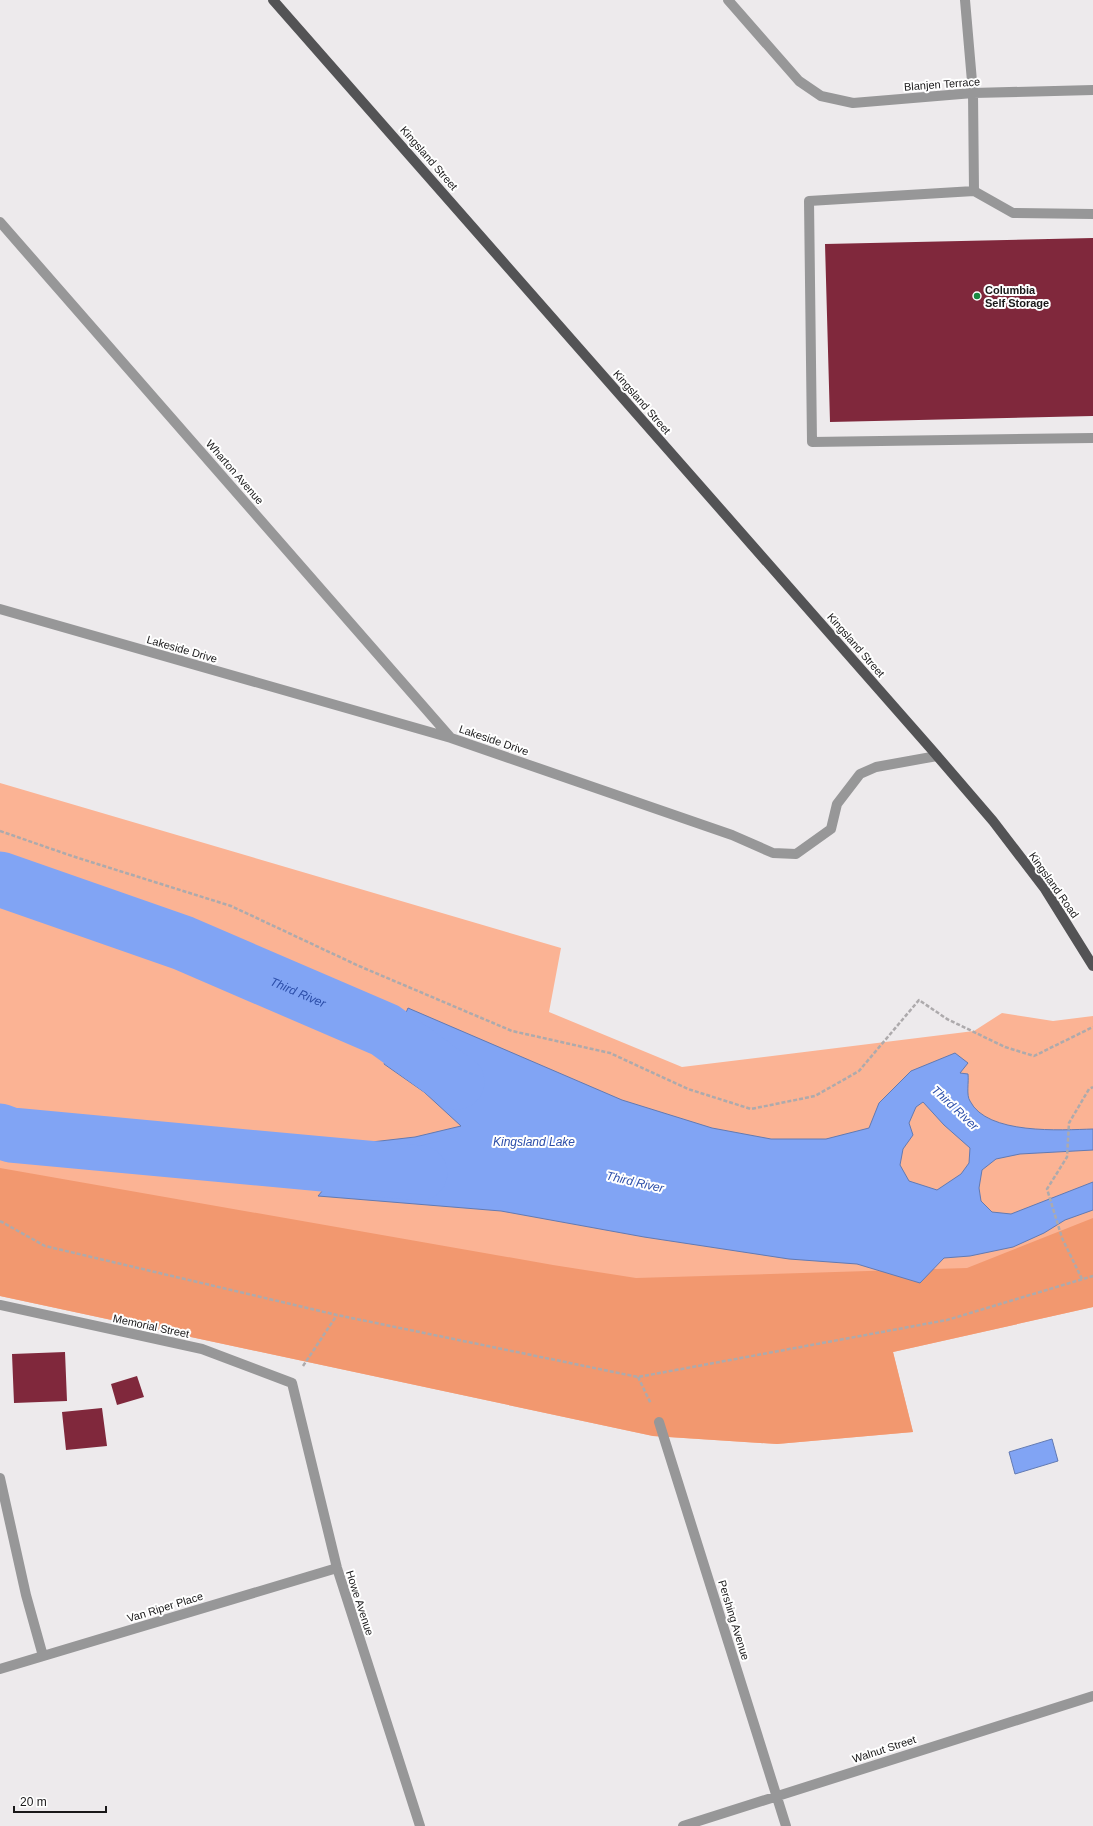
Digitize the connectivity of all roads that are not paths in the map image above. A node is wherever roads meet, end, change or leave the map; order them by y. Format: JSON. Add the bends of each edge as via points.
{"nodes":[{"id":1,"x":273,"y":0,"type":"edge"},
{"id":2,"x":728,"y":0,"type":"edge"},
{"id":3,"x":965,"y":0,"type":"edge"},
{"id":4,"x":1093,"y":90,"type":"edge"},
{"id":5,"x":973,"y":93,"type":"junction"},
{"id":6,"x":974,"y":191,"type":"junction"},
{"id":7,"x":1093,"y":214,"type":"edge"},
{"id":8,"x":0,"y":222,"type":"edge"},
{"id":9,"x":1093,"y":438,"type":"edge"},
{"id":10,"x":0,"y":609,"type":"edge"},
{"id":11,"x":451,"y":738,"type":"junction"},
{"id":12,"x":937,"y":756,"type":"junction"},
{"id":13,"x":993,"y":821,"type":"joint"},
{"id":14,"x":1093,"y":966,"type":"edge"},
{"id":15,"x":0,"y":1305,"type":"edge"},
{"id":16,"x":292,"y":1383,"type":"joint"},
{"id":17,"x":659,"y":1422,"type":"road end"},
{"id":18,"x":0,"y":1478,"type":"edge"},
{"id":19,"x":337,"y":1568,"type":"junction"},
{"id":20,"x":43,"y":1656,"type":"junction"},
{"id":21,"x":0,"y":1669,"type":"edge"},
{"id":22,"x":1093,"y":1696,"type":"edge"},
{"id":23,"x":776,"y":1796,"type":"junction"},
{"id":24,"x":420,"y":1826,"type":"edge"},
{"id":25,"x":683,"y":1826,"type":"edge"},
{"id":26,"x":786,"y":1826,"type":"edge"}],
"edges":[{"from":1,"to":12,"type":"main road","name":"Kingsland Street"},
{"from":2,"to":5,"type":"street","name":"Blanjen Terrace","via":[[799,81],[821,96],[853,103]]},
{"from":3,"to":5,"type":"street"},
{"from":4,"to":5,"type":"street","name":"Blanjen Terrace"},
{"from":5,"to":6,"type":"street"},
{"from":6,"to":7,"type":"street","via":[[1012,213]]},
{"from":6,"to":9,"type":"street","via":[[809,201],[812,442]]},
{"from":8,"to":11,"type":"street","name":"Wharton Avenue"},
{"from":10,"to":11,"type":"street","name":"Lakeside Drive"},
{"from":11,"to":12,"type":"street","name":"Lakeside Drive","via":[[732,835],[773,853],[796,854],[831,829],[837,804],[860,774],[876,767]]},
{"from":12,"to":13,"type":"main road","name":"Kingsland Street"},
{"from":13,"to":14,"type":"main road","name":"Kingsland Road","via":[[1044,888]]},
{"from":15,"to":16,"type":"street","name":"Memorial Street","via":[[202,1349]]},
{"from":16,"to":19,"type":"street","name":"Howe Avenue"},
{"from":17,"to":23,"type":"street","name":"Pershing Avenue"},
{"from":18,"to":20,"type":"street","via":[[26,1595]]},
{"from":19,"to":20,"type":"street","name":"Van Riper Place"},
{"from":19,"to":24,"type":"street","name":"Howe Avenue"},
{"from":20,"to":21,"type":"street","name":"Van Riper Place"},
{"from":22,"to":23,"type":"street","name":"Walnut Street"},
{"from":23,"to":25,"type":"street","name":"Walnut Street"},
{"from":23,"to":26,"type":"street","name":"Pershing Avenue"}]}
